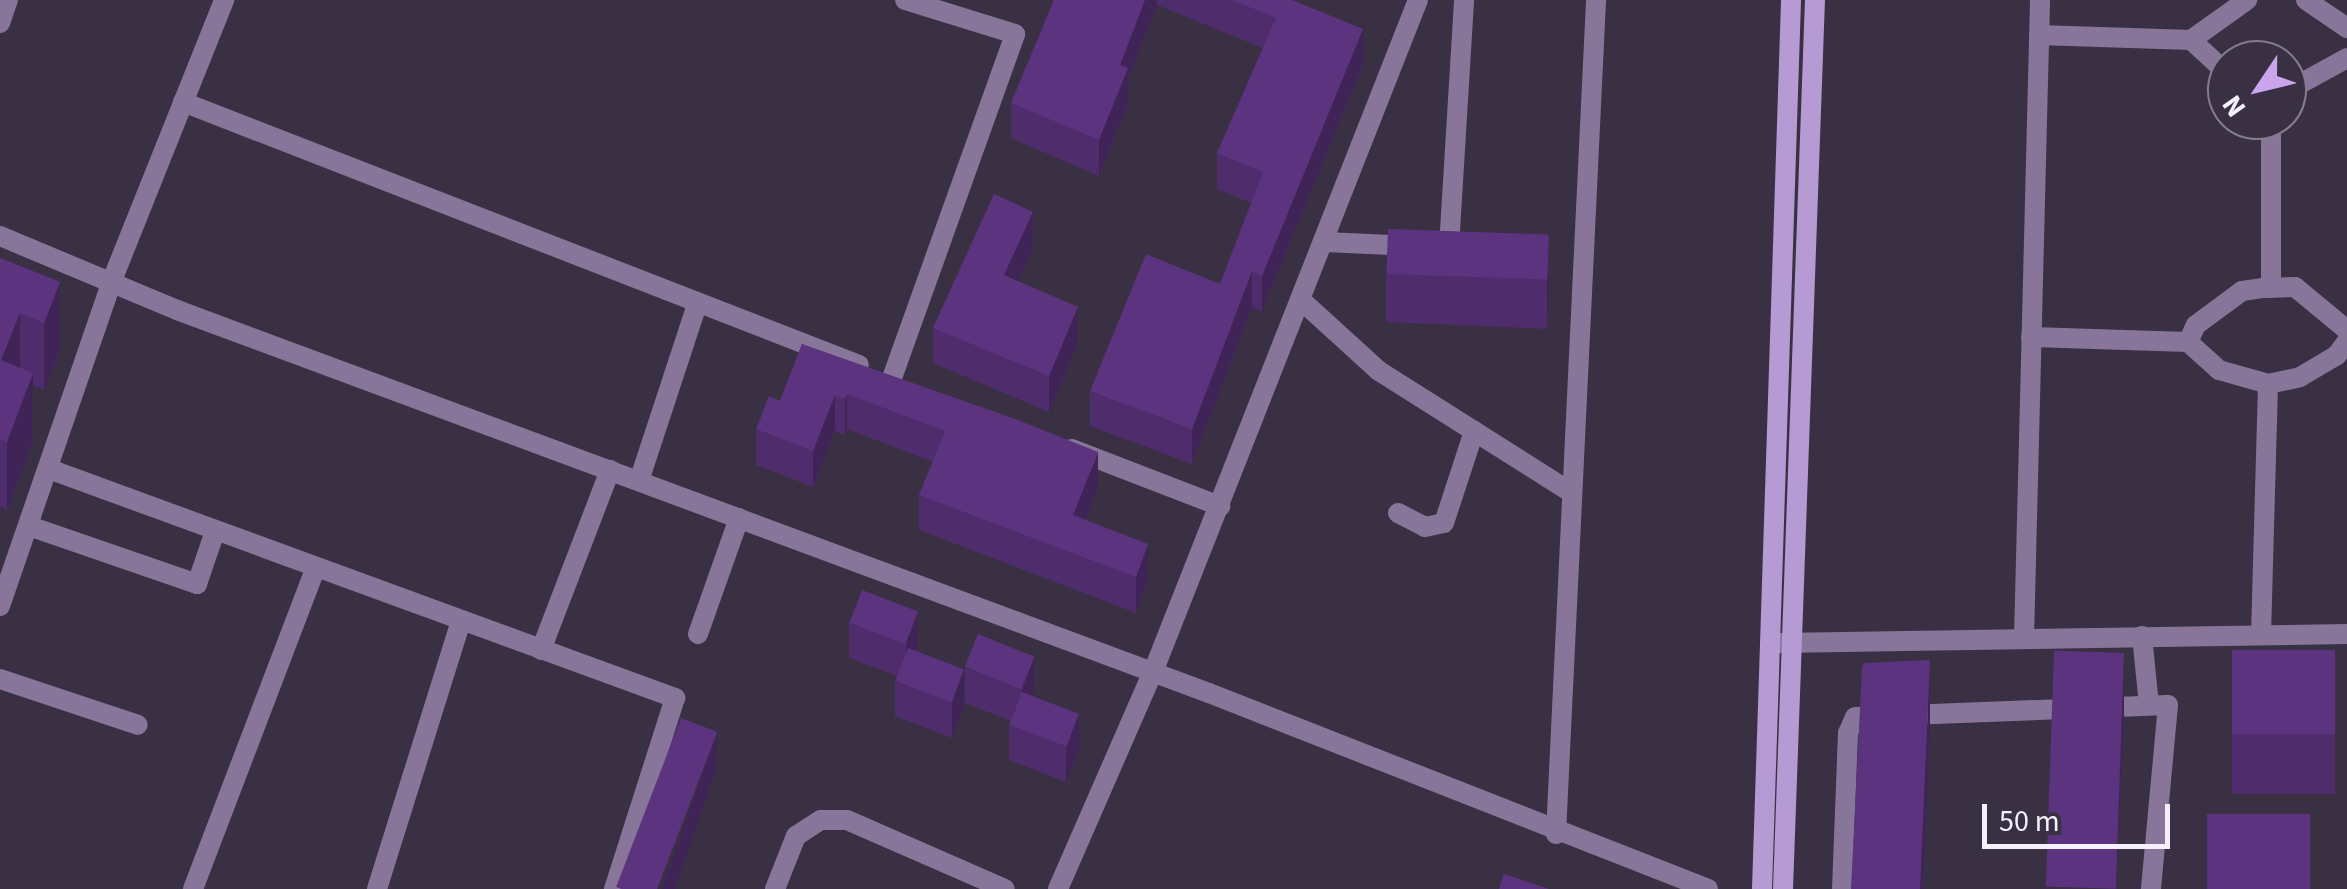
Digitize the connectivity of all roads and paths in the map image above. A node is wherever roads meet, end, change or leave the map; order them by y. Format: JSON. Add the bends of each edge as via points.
{"nodes":[{"id":1,"x":8,"y":0,"type":"edge"},
{"id":2,"x":224,"y":0,"type":"edge"},
{"id":3,"x":905,"y":0,"type":"edge"},
{"id":4,"x":1418,"y":0,"type":"edge"},
{"id":5,"x":1464,"y":0,"type":"edge"},
{"id":6,"x":1596,"y":0,"type":"edge"},
{"id":7,"x":1791,"y":0,"type":"edge"},
{"id":8,"x":1816,"y":0,"type":"edge"},
{"id":9,"x":2040,"y":0,"type":"edge"},
{"id":10,"x":2246,"y":0,"type":"edge"},
{"id":11,"x":2306,"y":0,"type":"edge"},
{"id":12,"x":0,"y":23,"type":"edge"},
{"id":13,"x":2347,"y":28,"type":"edge"},
{"id":14,"x":2039,"y":35,"type":"junction"},
{"id":15,"x":2191,"y":40,"type":"junction"},
{"id":16,"x":2207,"y":55,"type":"edge"},
{"id":17,"x":2347,"y":58,"type":"edge"},
{"id":18,"x":2307,"y":80,"type":"edge"},
{"id":19,"x":184,"y":102,"type":"junction"},
{"id":20,"x":2271,"y":140,"type":"edge"},
{"id":21,"x":0,"y":236,"type":"edge"},
{"id":22,"x":1325,"y":242,"type":"junction"},
{"id":23,"x":111,"y":283,"type":"junction"},
{"id":24,"x":2270,"y":288,"type":"junction"},
{"id":25,"x":1302,"y":301,"type":"junction"},
{"id":26,"x":698,"y":302,"type":"junction"},
{"id":27,"x":2347,"y":330,"type":"edge"},
{"id":28,"x":2031,"y":337,"type":"junction"},
{"id":29,"x":2188,"y":342,"type":"junction"},
{"id":30,"x":2347,"y":342,"type":"edge"},
{"id":31,"x":2268,"y":384,"type":"junction"},
{"id":32,"x":1474,"y":431,"type":"junction"},
{"id":33,"x":1056,"y":442,"type":"edge"},
{"id":34,"x":49,"y":470,"type":"junction"},
{"id":35,"x":610,"y":470,"type":"junction"},
{"id":36,"x":640,"y":481,"type":"junction"},
{"id":37,"x":1572,"y":493,"type":"junction"},
{"id":38,"x":1220,"y":506,"type":"junction"},
{"id":39,"x":1398,"y":513,"type":"dead end"},
{"id":40,"x":739,"y":518,"type":"junction"},
{"id":41,"x":29,"y":526,"type":"junction"},
{"id":42,"x":215,"y":531,"type":"junction"},
{"id":43,"x":316,"y":568,"type":"junction"},
{"id":44,"x":0,"y":606,"type":"edge"},
{"id":45,"x":461,"y":621,"type":"junction"},
{"id":46,"x":698,"y":634,"type":"dead end"},
{"id":47,"x":2347,"y":634,"type":"edge"},
{"id":48,"x":2261,"y":635,"type":"junction"},
{"id":49,"x":2142,"y":636,"type":"junction"},
{"id":50,"x":2024,"y":638,"type":"junction"},
{"id":51,"x":1794,"y":640,"type":"junction"},
{"id":52,"x":1770,"y":644,"type":"junction"},
{"id":53,"x":541,"y":650,"type":"junction"},
{"id":54,"x":1153,"y":672,"type":"junction"},
{"id":55,"x":0,"y":679,"type":"edge"},
{"id":56,"x":2150,"y":705,"type":"junction"},
{"id":57,"x":138,"y":725,"type":"dead end"},
{"id":58,"x":1556,"y":834,"type":"junction"},
{"id":59,"x":1661,"y":883,"type":"edge"},
{"id":60,"x":193,"y":889,"type":"edge"},
{"id":61,"x":377,"y":889,"type":"edge"},
{"id":62,"x":614,"y":889,"type":"edge"},
{"id":63,"x":776,"y":889,"type":"edge"},
{"id":64,"x":1005,"y":889,"type":"edge"},
{"id":65,"x":1058,"y":889,"type":"edge"},
{"id":66,"x":1708,"y":889,"type":"edge"},
{"id":67,"x":1762,"y":889,"type":"edge"},
{"id":68,"x":1784,"y":889,"type":"edge"},
{"id":69,"x":1842,"y":889,"type":"edge"},
{"id":70,"x":2150,"y":889,"type":"edge"}],
"edges":[{"from":1,"to":12,"type":"street"},
{"from":2,"to":19,"type":"street"},
{"from":3,"to":26,"type":"street","via":[[1015,34],[901,382]]},
{"from":4,"to":22,"type":"street"},
{"from":5,"to":22,"type":"street","via":[[1457,248]]},
{"from":6,"to":37,"type":"street"},
{"from":7,"to":52,"type":"main road"},
{"from":8,"to":51,"type":"main road"},
{"from":9,"to":14,"type":"street"},
{"from":10,"to":15,"type":"street"},
{"from":11,"to":13,"type":"street"},
{"from":14,"to":15,"type":"street"},
{"from":14,"to":28,"type":"street"},
{"from":15,"to":16,"type":"street"},
{"from":17,"to":18,"type":"street"},
{"from":19,"to":23,"type":"street"},
{"from":19,"to":26,"type":"street"},
{"from":20,"to":24,"type":"street"},
{"from":21,"to":23,"type":"street"},
{"from":22,"to":25,"type":"street"},
{"from":23,"to":34,"type":"street"},
{"from":23,"to":35,"type":"street"},
{"from":24,"to":27,"type":"street","via":[[2295,287]]},
{"from":24,"to":29,"type":"street","via":[[2242,291],[2196,325]]},
{"from":25,"to":32,"type":"street","via":[[1379,371]]},
{"from":25,"to":38,"type":"street"},
{"from":26,"to":36,"type":"street"},
{"from":28,"to":29,"type":"street"},
{"from":28,"to":50,"type":"street"},
{"from":29,"to":31,"type":"street","via":[[2219,370]]},
{"from":30,"to":31,"type":"street","via":[[2300,377]]},
{"from":31,"to":48,"type":"street"},
{"from":32,"to":37,"type":"street"},
{"from":32,"to":39,"type":"street","via":[[1444,522],[1424,527]]},
{"from":33,"to":38,"type":"street"},
{"from":34,"to":41,"type":"street"},
{"from":34,"to":42,"type":"street"},
{"from":35,"to":36,"type":"street"},
{"from":35,"to":53,"type":"street"},
{"from":36,"to":40,"type":"street"},
{"from":37,"to":58,"type":"street"},
{"from":38,"to":54,"type":"street"},
{"from":40,"to":46,"type":"street"},
{"from":40,"to":54,"type":"street"},
{"from":41,"to":42,"type":"street","via":[[197,584]]},
{"from":41,"to":44,"type":"street"},
{"from":42,"to":43,"type":"street"},
{"from":43,"to":45,"type":"street"},
{"from":43,"to":60,"type":"street"},
{"from":45,"to":53,"type":"street"},
{"from":45,"to":61,"type":"street"},
{"from":47,"to":48,"type":"street"},
{"from":48,"to":49,"type":"street"},
{"from":49,"to":50,"type":"street"},
{"from":49,"to":56,"type":"street"},
{"from":50,"to":51,"type":"street"},
{"from":51,"to":52,"type":"street"},
{"from":51,"to":68,"type":"main road"},
{"from":52,"to":67,"type":"main road"},
{"from":53,"to":62,"type":"street","via":[[675,698]]},
{"from":54,"to":58,"type":"street"},
{"from":54,"to":65,"type":"street"},
{"from":55,"to":57,"type":"street"},
{"from":56,"to":69,"type":"street","via":[[1854,718],[1848,732]]},
{"from":56,"to":70,"type":"street","via":[[2168,705]]},
{"from":58,"to":59,"type":"street"},
{"from":59,"to":66,"type":"street"},
{"from":63,"to":64,"type":"street","via":[[796,836],[834,820]]}]}
